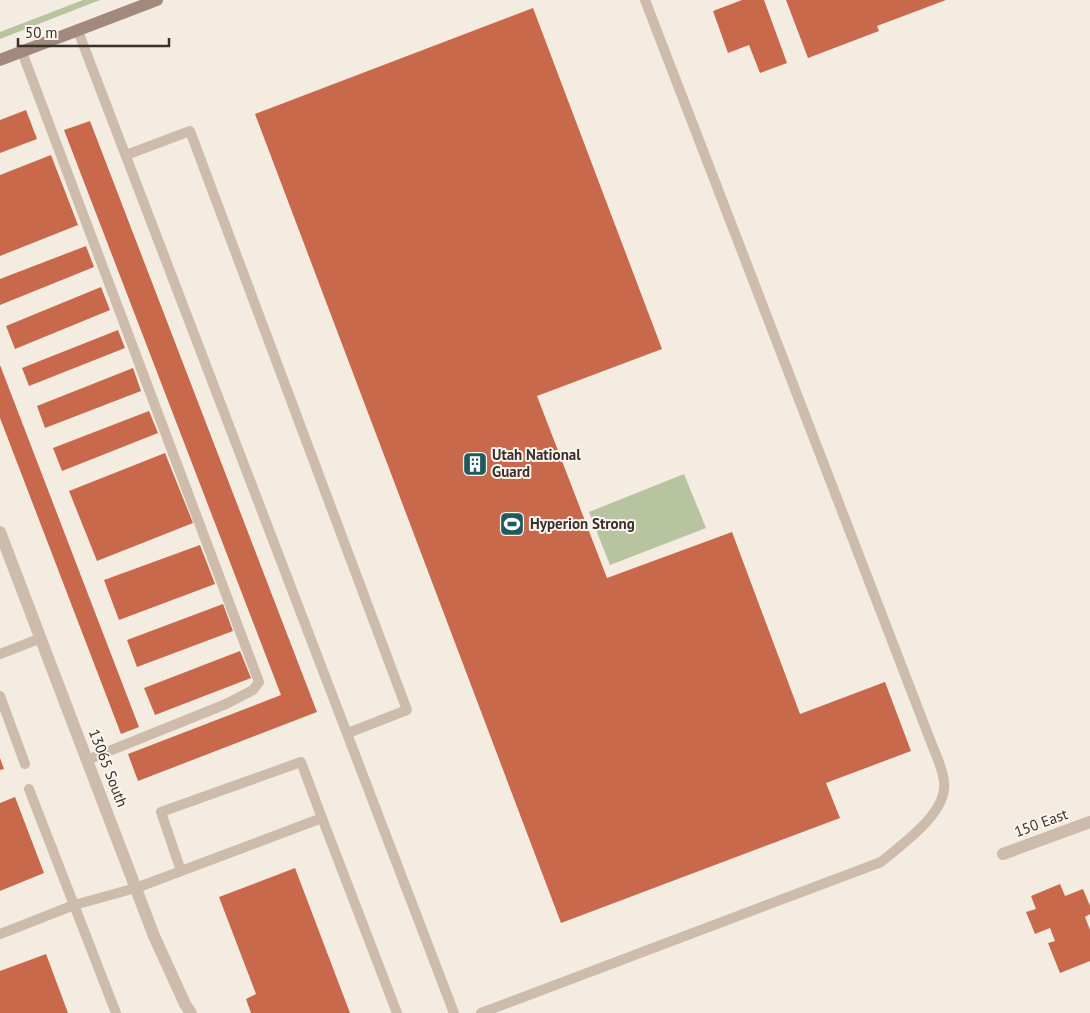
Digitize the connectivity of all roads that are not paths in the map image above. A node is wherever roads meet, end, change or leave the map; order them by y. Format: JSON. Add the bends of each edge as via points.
{"nodes":[{"id":1,"x":157,"y":0,"type":"edge"},
{"id":2,"x":645,"y":0,"type":"edge"},
{"id":3,"x":78,"y":30,"type":"junction"},
{"id":4,"x":22,"y":52,"type":"junction"},
{"id":5,"x":0,"y":60,"type":"edge"},
{"id":6,"x":126,"y":155,"type":"junction"},
{"id":7,"x":0,"y":532,"type":"edge"},
{"id":8,"x":40,"y":638,"type":"junction"},
{"id":9,"x":0,"y":654,"type":"edge"},
{"id":10,"x":0,"y":696,"type":"edge"},
{"id":11,"x":348,"y":733,"type":"junction"},
{"id":12,"x":87,"y":760,"type":"junction"},
{"id":13,"x":26,"y":764,"type":"dead end"},
{"id":14,"x":29,"y":788,"type":"dead end"},
{"id":15,"x":322,"y":818,"type":"junction"},
{"id":16,"x":1090,"y":822,"type":"edge"},
{"id":17,"x":1004,"y":854,"type":"dead end"},
{"id":18,"x":181,"y":871,"type":"junction"},
{"id":19,"x":136,"y":888,"type":"junction"},
{"id":20,"x":74,"y":905,"type":"junction"},
{"id":21,"x":0,"y":934,"type":"edge"},
{"id":22,"x":116,"y":1013,"type":"edge"},
{"id":23,"x":191,"y":1013,"type":"edge"},
{"id":24,"x":397,"y":1013,"type":"edge"},
{"id":25,"x":454,"y":1013,"type":"edge"},
{"id":26,"x":481,"y":1013,"type":"edge"}],
"edges":[{"from":1,"to":3,"type":"street"},
{"from":2,"to":26,"type":"lane","via":[[929,737],[944,782],[942,801],[912,836],[881,862]]},
{"from":3,"to":4,"type":"street"},
{"from":3,"to":6,"type":"lane"},
{"from":4,"to":5,"type":"street"},
{"from":4,"to":12,"type":"lane","via":[[259,682],[252,690],[226,704]]},
{"from":6,"to":11,"type":"lane"},
{"from":6,"to":11,"type":"lane","via":[[190,131],[406,710]]},
{"from":7,"to":8,"type":"street","name":"13065 South"},
{"from":8,"to":9,"type":"lane"},
{"from":8,"to":12,"type":"street","name":"13065 South"},
{"from":10,"to":13,"type":"lane"},
{"from":11,"to":25,"type":"lane"},
{"from":12,"to":19,"type":"street","name":"13065 South"},
{"from":14,"to":20,"type":"lane"},
{"from":15,"to":18,"type":"lane"},
{"from":15,"to":18,"type":"lane","via":[[301,762],[161,812]]},
{"from":15,"to":24,"type":"lane"},
{"from":16,"to":17,"type":"street","name":"150 East"},
{"from":18,"to":19,"type":"lane"},
{"from":19,"to":20,"type":"lane"},
{"from":19,"to":23,"type":"street","name":"13065 South","via":[[154,936]]},
{"from":20,"to":21,"type":"lane"},
{"from":20,"to":22,"type":"lane"}]}
